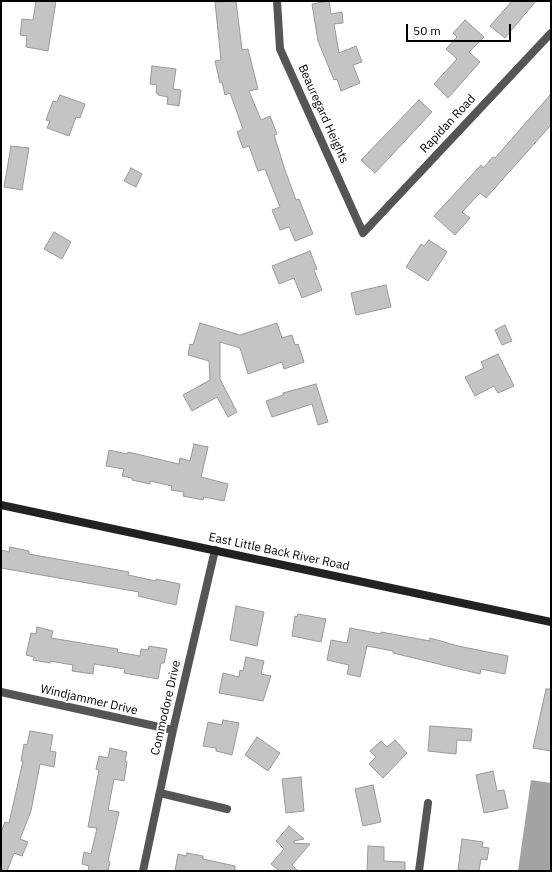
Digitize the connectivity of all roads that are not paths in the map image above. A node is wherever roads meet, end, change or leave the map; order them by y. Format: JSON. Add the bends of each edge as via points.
{"nodes":[{"id":1,"x":277,"y":1,"type":"edge"},
{"id":2,"x":551,"y":33,"type":"edge"},
{"id":3,"x":363,"y":233,"type":"joint"},
{"id":4,"x":1,"y":505,"type":"edge"},
{"id":5,"x":215,"y":550,"type":"junction"},
{"id":6,"x":551,"y":622,"type":"edge"},
{"id":7,"x":1,"y":692,"type":"edge"},
{"id":8,"x":173,"y":730,"type":"junction"},
{"id":9,"x":160,"y":794,"type":"junction"},
{"id":10,"x":428,"y":803,"type":"dead end"},
{"id":11,"x":227,"y":808,"type":"dead end"},
{"id":12,"x":144,"y":871,"type":"edge"},
{"id":13,"x":419,"y":871,"type":"edge"}],
"edges":[{"from":1,"to":3,"type":"street","name":"Beauregard Heights","via":[[280,49]]},
{"from":2,"to":3,"type":"street","name":"Rapidan Road"},
{"from":4,"to":5,"type":"street","name":"East Little Back River Road"},
{"from":5,"to":6,"type":"street","name":"East Little Back River Road"},
{"from":5,"to":8,"type":"street","name":"Commodore Drive"},
{"from":7,"to":8,"type":"street","name":"Windjammer Drive"},
{"from":8,"to":9,"type":"street","name":"Commodore Drive"},
{"from":9,"to":11,"type":"street"},
{"from":9,"to":12,"type":"street","name":"Commodore Drive"},
{"from":10,"to":13,"type":"street"}]}
